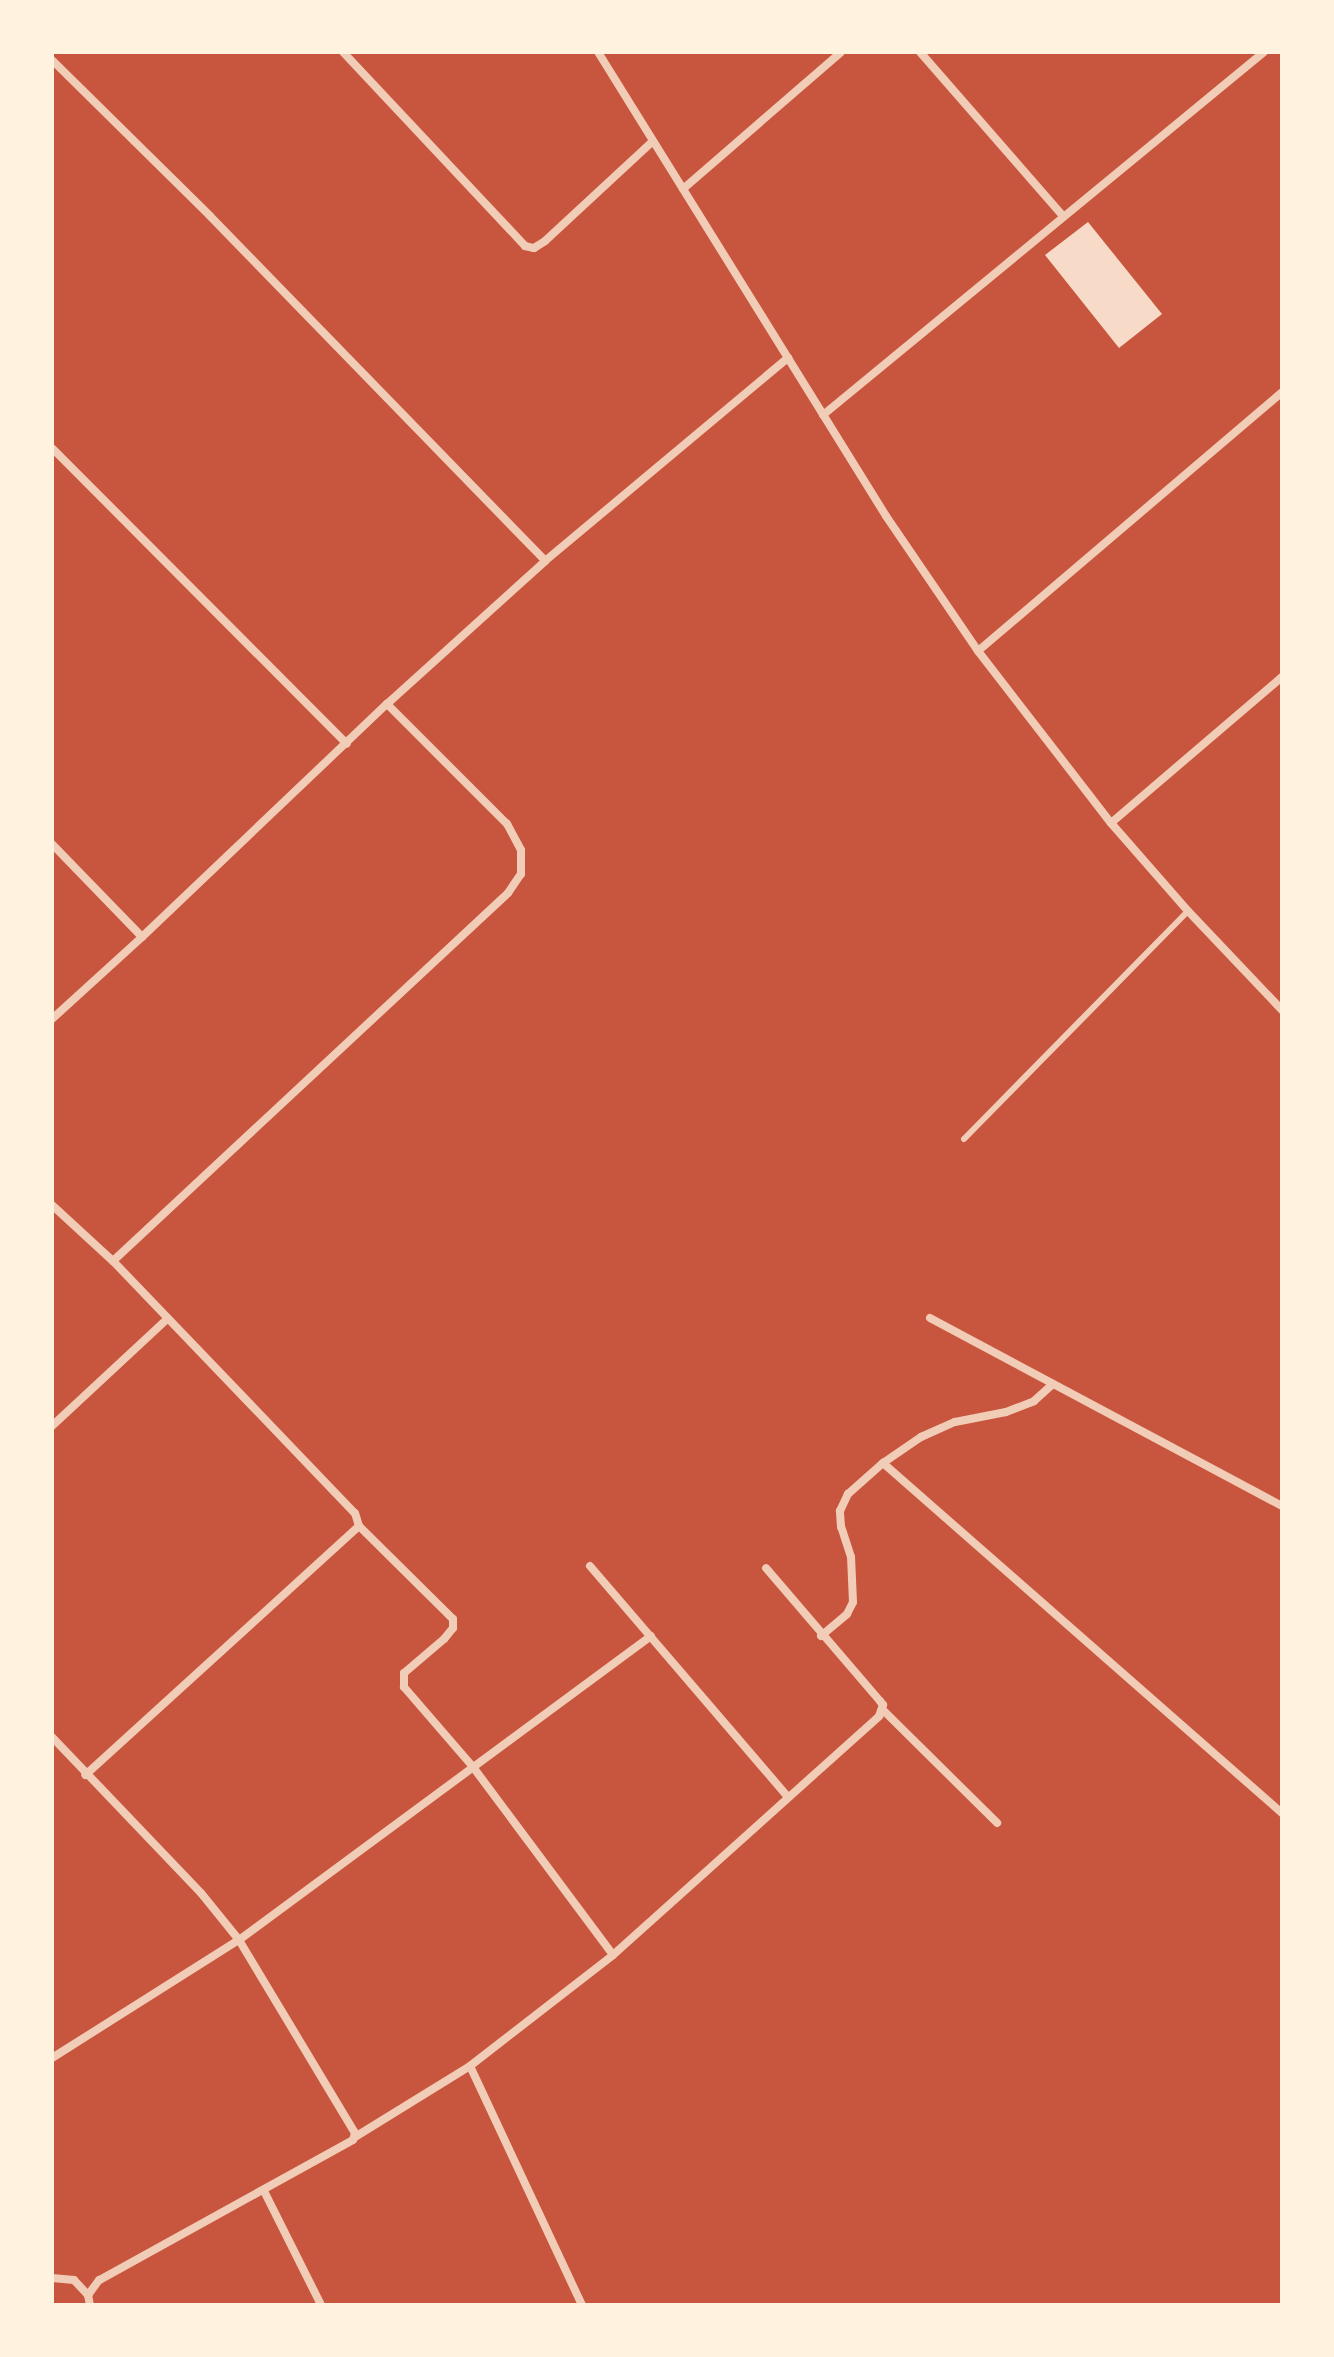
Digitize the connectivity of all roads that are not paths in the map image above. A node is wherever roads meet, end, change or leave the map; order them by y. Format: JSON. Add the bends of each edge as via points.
{"nodes":[{"id":1,"x":343,"y":52,"type":"edge"},
{"id":2,"x":598,"y":52,"type":"edge"},
{"id":3,"x":841,"y":52,"type":"edge"},
{"id":4,"x":920,"y":52,"type":"edge"},
{"id":5,"x":1264,"y":52,"type":"edge"},
{"id":6,"x":52,"y":60,"type":"edge"},
{"id":7,"x":653,"y":141,"type":"junction"},
{"id":8,"x":683,"y":189,"type":"junction"},
{"id":9,"x":1063,"y":216,"type":"junction"},
{"id":10,"x":788,"y":358,"type":"junction"},
{"id":11,"x":1282,"y":392,"type":"edge"},
{"id":12,"x":823,"y":415,"type":"junction"},
{"id":13,"x":52,"y":449,"type":"edge"},
{"id":14,"x":545,"y":561,"type":"junction"},
{"id":15,"x":978,"y":651,"type":"junction"},
{"id":16,"x":1282,"y":677,"type":"edge"},
{"id":17,"x":387,"y":704,"type":"junction"},
{"id":18,"x":347,"y":744,"type":"junction"},
{"id":19,"x":1111,"y":823,"type":"junction"},
{"id":20,"x":52,"y":844,"type":"edge"},
{"id":21,"x":1188,"y":911,"type":"junction"},
{"id":22,"x":142,"y":937,"type":"junction"},
{"id":23,"x":1282,"y":1010,"type":"edge"},
{"id":24,"x":52,"y":1019,"type":"edge"},
{"id":25,"x":964,"y":1139,"type":"dead end"},
{"id":26,"x":52,"y":1205,"type":"edge"},
{"id":27,"x":113,"y":1261,"type":"junction"},
{"id":28,"x":930,"y":1318,"type":"dead end"},
{"id":29,"x":167,"y":1319,"type":"junction"},
{"id":30,"x":1053,"y":1384,"type":"junction"},
{"id":31,"x":52,"y":1426,"type":"edge"},
{"id":32,"x":883,"y":1463,"type":"junction"},
{"id":33,"x":1282,"y":1506,"type":"edge"},
{"id":34,"x":359,"y":1526,"type":"junction"},
{"id":35,"x":590,"y":1566,"type":"dead end"},
{"id":36,"x":766,"y":1568,"type":"dead end"},
{"id":37,"x":651,"y":1636,"type":"junction"},
{"id":38,"x":821,"y":1636,"type":"junction"},
{"id":39,"x":882,"y":1709,"type":"junction"},
{"id":40,"x":52,"y":1737,"type":"edge"},
{"id":41,"x":60,"y":1746,"type":"junction"},
{"id":42,"x":52,"y":1754,"type":"edge"},
{"id":43,"x":473,"y":1767,"type":"junction"},
{"id":44,"x":85,"y":1775,"type":"junction"},
{"id":45,"x":788,"y":1797,"type":"junction"},
{"id":46,"x":1282,"y":1813,"type":"edge"},
{"id":47,"x":997,"y":1823,"type":"dead end"},
{"id":48,"x":239,"y":1940,"type":"junction"},
{"id":49,"x":613,"y":1955,"type":"junction"},
{"id":50,"x":52,"y":2058,"type":"edge"},
{"id":51,"x":470,"y":2066,"type":"junction"},
{"id":52,"x":355,"y":2137,"type":"junction"},
{"id":53,"x":264,"y":2191,"type":"junction"},
{"id":54,"x":52,"y":2278,"type":"edge"},
{"id":55,"x":88,"y":2295,"type":"junction"},
{"id":56,"x":90,"y":2305,"type":"edge"},
{"id":57,"x":321,"y":2305,"type":"edge"},
{"id":58,"x":582,"y":2305,"type":"edge"}],
"edges":[{"from":1,"to":7,"type":"street","via":[[525,246],[534,248],[545,241]]},
{"from":2,"to":7,"type":"street"},
{"from":3,"to":8,"type":"street"},
{"from":4,"to":9,"type":"street"},
{"from":5,"to":9,"type":"street"},
{"from":6,"to":14,"type":"street"},
{"from":7,"to":8,"type":"street"},
{"from":8,"to":10,"type":"street"},
{"from":9,"to":12,"type":"street"},
{"from":10,"to":12,"type":"street"},
{"from":10,"to":14,"type":"street"},
{"from":11,"to":15,"type":"street"},
{"from":12,"to":15,"type":"street"},
{"from":13,"to":18,"type":"street"},
{"from":14,"to":17,"type":"street"},
{"from":15,"to":19,"type":"street"},
{"from":16,"to":19,"type":"street"},
{"from":17,"to":18,"type":"street"},
{"from":17,"to":27,"type":"street","via":[[507,824],[521,850],[521,874],[508,893]]},
{"from":18,"to":22,"type":"street"},
{"from":19,"to":21,"type":"street"},
{"from":20,"to":22,"type":"street"},
{"from":21,"to":23,"type":"street"},
{"from":21,"to":25,"type":"lane"},
{"from":22,"to":24,"type":"street"},
{"from":26,"to":27,"type":"street"},
{"from":27,"to":29,"type":"street"},
{"from":28,"to":30,"type":"street"},
{"from":29,"to":31,"type":"street"},
{"from":29,"to":34,"type":"street","via":[[355,1513]]},
{"from":30,"to":32,"type":"street","via":[[1034,1401],[921,1437]]},
{"from":30,"to":33,"type":"street"},
{"from":32,"to":38,"type":"street","via":[[848,1494],[840,1511],[855,1584],[853,1602]]},
{"from":32,"to":46,"type":"street"},
{"from":34,"to":43,"type":"street","via":[[453,1619],[444,1639],[410,1667],[402,1681]]},
{"from":34,"to":44,"type":"street"},
{"from":35,"to":37,"type":"street"},
{"from":36,"to":38,"type":"street"},
{"from":37,"to":43,"type":"street"},
{"from":37,"to":45,"type":"street"},
{"from":38,"to":39,"type":"street"},
{"from":39,"to":45,"type":"street"},
{"from":39,"to":47,"type":"street"},
{"from":40,"to":41,"type":"street"},
{"from":41,"to":42,"type":"street"},
{"from":41,"to":44,"type":"street"},
{"from":43,"to":48,"type":"street"},
{"from":43,"to":49,"type":"street"},
{"from":44,"to":48,"type":"street","via":[[201,1893]]},
{"from":45,"to":49,"type":"street"},
{"from":48,"to":50,"type":"street"},
{"from":48,"to":52,"type":"street"},
{"from":49,"to":51,"type":"street"},
{"from":51,"to":52,"type":"street"},
{"from":51,"to":58,"type":"street"},
{"from":52,"to":53,"type":"street"},
{"from":53,"to":55,"type":"street","via":[[99,2280]]},
{"from":53,"to":57,"type":"street"},
{"from":54,"to":55,"type":"street","via":[[74,2280]]},
{"from":55,"to":56,"type":"street"}]}
